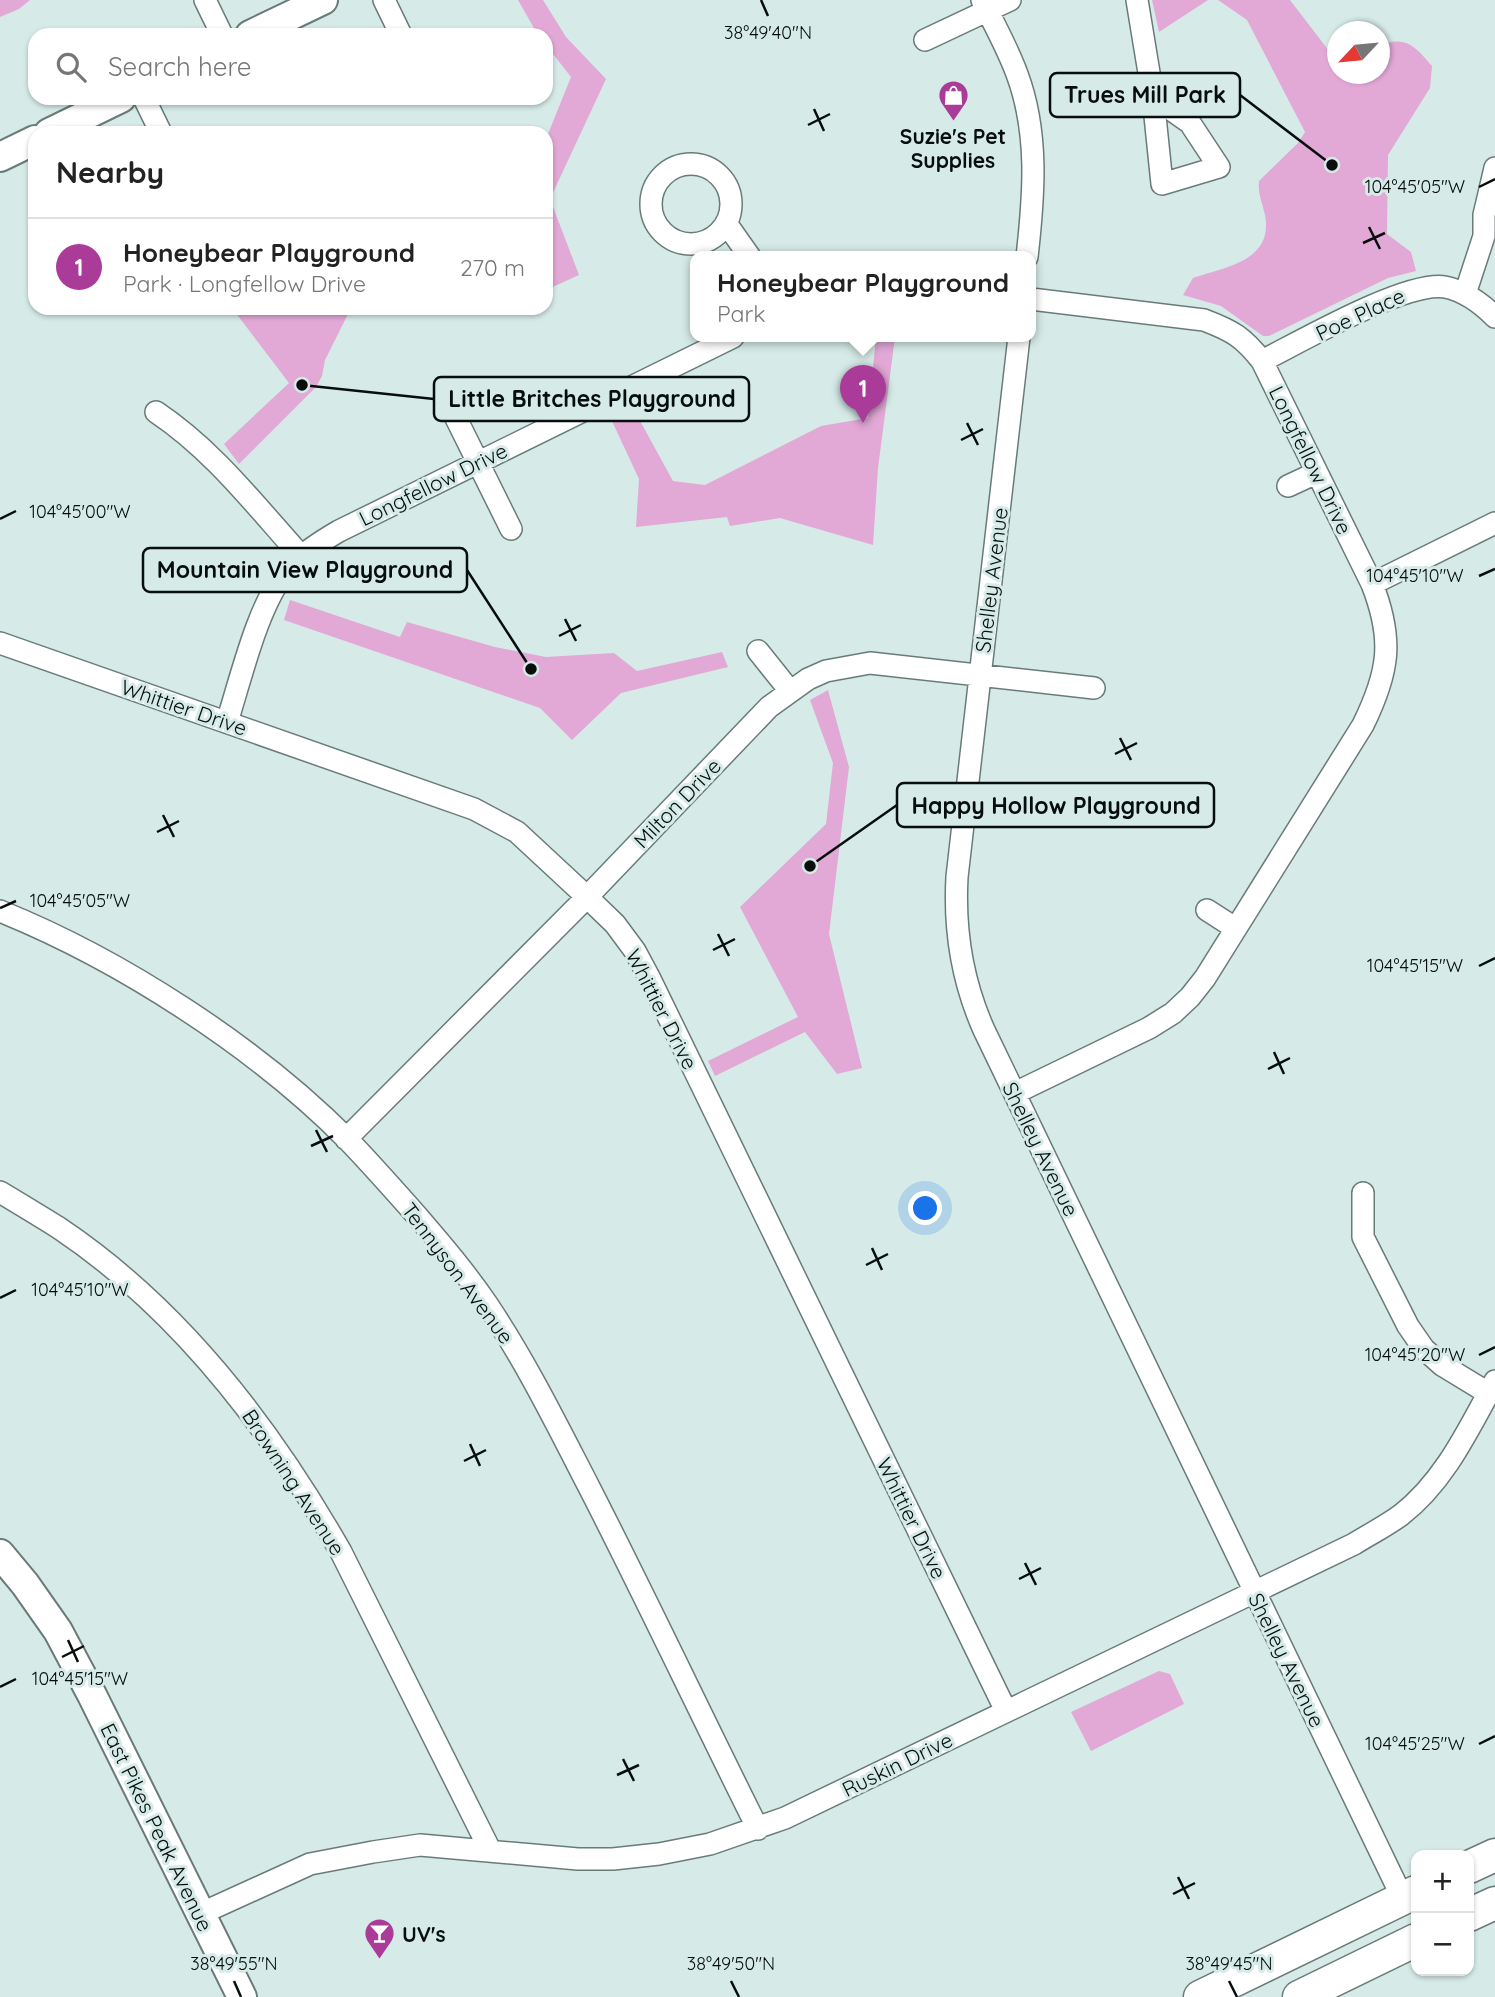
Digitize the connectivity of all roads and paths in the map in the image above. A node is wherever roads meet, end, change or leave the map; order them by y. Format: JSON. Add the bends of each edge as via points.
{"nodes":[{"id":1,"x":205,"y":0,"type":"edge"},
{"id":2,"x":323,"y":0,"type":"edge"},
{"id":3,"x":384,"y":0,"type":"edge"},
{"id":4,"x":1010,"y":0,"type":"edge"},
{"id":5,"x":1137,"y":0,"type":"edge"},
{"id":6,"x":985,"y":6,"type":"edge"},
{"id":7,"x":219,"y":28,"type":"edge"},
{"id":8,"x":265,"y":28,"type":"edge"},
{"id":9,"x":398,"y":28,"type":"edge"},
{"id":10,"x":925,"y":40,"type":"dead end"},
{"id":11,"x":1153,"y":97,"type":"dead end"},
{"id":12,"x":107,"y":105,"type":"edge"},
{"id":13,"x":147,"y":105,"type":"edge"},
{"id":14,"x":63,"y":126,"type":"edge"},
{"id":15,"x":158,"y":126,"type":"edge"},
{"id":16,"x":28,"y":143,"type":"edge"},
{"id":17,"x":0,"y":157,"type":"edge"},
{"id":18,"x":1495,"y":168,"type":"edge"},
{"id":19,"x":726,"y":223,"type":"dead end"},
{"id":20,"x":1489,"y":232,"type":"edge"},
{"id":21,"x":746,"y":251,"type":"edge"},
{"id":22,"x":1028,"y":251,"type":"edge"},
{"id":23,"x":1465,"y":294,"type":"junction"},
{"id":24,"x":1036,"y":300,"type":"edge"},
{"id":25,"x":1495,"y":317,"type":"edge"},
{"id":26,"x":723,"y":342,"type":"edge"},
{"id":27,"x":1018,"y":342,"type":"edge"},
{"id":28,"x":1262,"y":361,"type":"junction"},
{"id":29,"x":445,"y":396,"type":"dead end"},
{"id":30,"x":156,"y":412,"type":"dead end"},
{"id":31,"x":478,"y":462,"type":"junction"},
{"id":32,"x":1316,"y":472,"type":"junction"},
{"id":33,"x":1287,"y":486,"type":"dead end"},
{"id":34,"x":1495,"y":523,"type":"edge"},
{"id":35,"x":511,"y":529,"type":"dead end"},
{"id":36,"x":301,"y":556,"type":"junction"},
{"id":37,"x":1372,"y":584,"type":"junction"},
{"id":38,"x":0,"y":643,"type":"edge"},
{"id":39,"x":758,"y":650,"type":"dead end"},
{"id":40,"x":980,"y":676,"type":"junction"},
{"id":41,"x":1094,"y":688,"type":"dead end"},
{"id":42,"x":790,"y":691,"type":"junction"},
{"id":43,"x":227,"y":722,"type":"junction"},
{"id":44,"x":587,"y":897,"type":"junction"},
{"id":45,"x":1208,"y":910,"type":"dead end"},
{"id":46,"x":0,"y":911,"type":"edge"},
{"id":47,"x":1235,"y":928,"type":"junction"},
{"id":48,"x":1015,"y":1093,"type":"junction"},
{"id":49,"x":346,"y":1139,"type":"junction"},
{"id":50,"x":0,"y":1192,"type":"edge"},
{"id":51,"x":1363,"y":1193,"type":"dead end"},
{"id":52,"x":1492,"y":1387,"type":"edge"},
{"id":53,"x":0,"y":1554,"type":"edge"},
{"id":54,"x":1254,"y":1592,"type":"junction"},
{"id":55,"x":1006,"y":1711,"type":"junction"},
{"id":56,"x":758,"y":1829,"type":"junction"},
{"id":57,"x":490,"y":1850,"type":"junction"},
{"id":58,"x":1495,"y":1855,"type":"edge"},
{"id":59,"x":1474,"y":1865,"type":"edge"},
{"id":60,"x":1410,"y":1895,"type":"edge"},
{"id":61,"x":1495,"y":1903,"type":"edge"},
{"id":62,"x":1473,"y":1913,"type":"edge"},
{"id":63,"x":200,"y":1914,"type":"junction"},
{"id":64,"x":1411,"y":1942,"type":"edge"},
{"id":65,"x":242,"y":1997,"type":"edge"},
{"id":66,"x":1200,"y":1997,"type":"edge"},
{"id":67,"x":1299,"y":1997,"type":"edge"}],
"edges":[{"from":1,"to":7,"type":"street"},
{"from":2,"to":8,"type":"main road"},
{"from":3,"to":9,"type":"street"},
{"from":4,"to":6,"type":"street"},
{"from":5,"to":11,"type":"street"},
{"from":6,"to":10,"type":"street"},
{"from":6,"to":22,"type":"street","via":[[1017,73],[1030,128],[1034,188]]},
{"from":12,"to":14,"type":"main road"},
{"from":13,"to":15,"type":"street"},
{"from":16,"to":17,"type":"main road"},
{"from":18,"to":20,"type":"street","via":[[1484,215]]},
{"from":19,"to":21,"type":"street"},
{"from":20,"to":23,"type":"street"},
{"from":23,"to":25,"type":"street","name":"Poe Place"},
{"from":23,"to":28,"type":"street","name":"Poe Place","via":[[1444,287],[1403,292]]},
{"from":24,"to":28,"type":"street","name":"Longfellow Drive","via":[[1204,320],[1247,341]]},
{"from":26,"to":31,"type":"street","name":"Longfellow Drive"},
{"from":27,"to":40,"type":"street","name":"Shelley Avenue"},
{"from":28,"to":32,"type":"street","name":"Longfellow Drive"},
{"from":29,"to":31,"type":"street"},
{"from":30,"to":36,"type":"street","via":[[212,457]]},
{"from":31,"to":35,"type":"street"},
{"from":31,"to":36,"type":"street","name":"Longfellow Drive","via":[[339,531]]},
{"from":32,"to":33,"type":"street"},
{"from":32,"to":37,"type":"street","name":"Longfellow Drive"},
{"from":34,"to":37,"type":"street"},
{"from":36,"to":43,"type":"street","name":"Longfellow Drive","via":[[264,608]]},
{"from":37,"to":47,"type":"street","name":"Longfellow Drive","via":[[1386,635],[1386,664],[1378,695]]},
{"from":38,"to":43,"type":"street","name":"Whittier Drive"},
{"from":39,"to":42,"type":"street"},
{"from":40,"to":41,"type":"street","name":"Milton Drive"},
{"from":40,"to":42,"type":"street","name":"Milton Drive","via":[[870,663],[826,671]]},
{"from":40,"to":48,"type":"street","name":"Shelley Avenue","via":[[955,910],[958,946],[974,1007]]},
{"from":42,"to":44,"type":"street","name":"Milton Drive"},
{"from":43,"to":44,"type":"street","name":"Whittier Drive","via":[[474,809],[517,832]]},
{"from":44,"to":49,"type":"street","name":"Milton Drive"},
{"from":44,"to":55,"type":"street","name":"Whittier Drive","via":[[635,951],[650,979]]},
{"from":45,"to":47,"type":"street"},
{"from":46,"to":49,"type":"street","name":"Tennyson Avenue","via":[[71,942],[227,1037]]},
{"from":47,"to":48,"type":"street","name":"Longfellow Drive","via":[[1205,978],[1173,1013]]},
{"from":48,"to":54,"type":"street","name":"Shelley Avenue"},
{"from":49,"to":56,"type":"street","name":"Tennyson Avenue","via":[[449,1253],[513,1344],[606,1520]]},
{"from":50,"to":57,"type":"street","name":"Browning Avenue","via":[[61,1229],[172,1321],[256,1418],[341,1552]]},
{"from":51,"to":52,"type":"street","via":[[1363,1237],[1408,1326],[1443,1365]]},
{"from":52,"to":54,"type":"street","name":"Ruskin Drive","via":[[1447,1467],[1402,1514],[1354,1544]]},
{"from":53,"to":63,"type":"main road","name":"East Pikes Peak Avenue","via":[[58,1631]]},
{"from":54,"to":55,"type":"street","name":"Ruskin Drive"},
{"from":54,"to":60,"type":"street","name":"Shelley Avenue"},
{"from":55,"to":56,"type":"street","name":"Ruskin Drive"},
{"from":56,"to":57,"type":"street","name":"Ruskin Drive","via":[[710,1844],[613,1859]]},
{"from":57,"to":63,"type":"street","name":"Ruskin Drive","via":[[420,1845],[337,1858],[291,1871]]},
{"from":58,"to":59,"type":"highway"},
{"from":60,"to":66,"type":"highway"},
{"from":61,"to":62,"type":"highway"},
{"from":63,"to":65,"type":"main road","name":"East Pikes Peak Avenue"},
{"from":64,"to":67,"type":"highway"}]}
